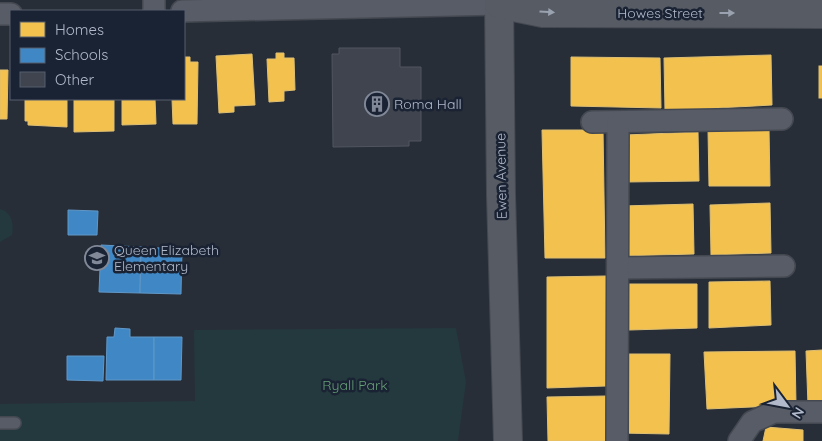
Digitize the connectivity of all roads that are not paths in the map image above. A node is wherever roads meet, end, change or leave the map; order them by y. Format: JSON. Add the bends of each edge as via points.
{"nodes":[{"id":1,"x":507,"y":1,"type":"edge"},
{"id":2,"x":185,"y":11,"type":"edge"},
{"id":3,"x":822,"y":14,"type":"edge"},
{"id":4,"x":782,"y":119,"type":"dead end"},
{"id":5,"x":592,"y":122,"type":"dead end"},
{"id":6,"x":618,"y":122,"type":"junction"},
{"id":7,"x":784,"y":266,"type":"dead end"},
{"id":8,"x":618,"y":268,"type":"junction"},
{"id":9,"x":822,"y":412,"type":"edge"},
{"id":10,"x":15,"y":423,"type":"dead end"},
{"id":11,"x":0,"y":424,"type":"edge"},
{"id":12,"x":508,"y":441,"type":"edge"},
{"id":13,"x":616,"y":441,"type":"edge"},
{"id":14,"x":740,"y":441,"type":"edge"}],
"edges":[{"from":1,"to":2,"type":"street","name":"Howes Street"},
{"from":1,"to":3,"type":"street","name":"Howes Street","one_way":true,"via":[[543,13]]},
{"from":1,"to":12,"type":"street","name":"Ewen Avenue","via":[[501,205]]},
{"from":4,"to":6,"type":"street"},
{"from":5,"to":6,"type":"street"},
{"from":6,"to":8,"type":"street"},
{"from":7,"to":8,"type":"street"},
{"from":8,"to":13,"type":"street"},
{"from":9,"to":14,"type":"street","via":[[774,412],[752,422]]},
{"from":10,"to":11,"type":"lane"}]}
